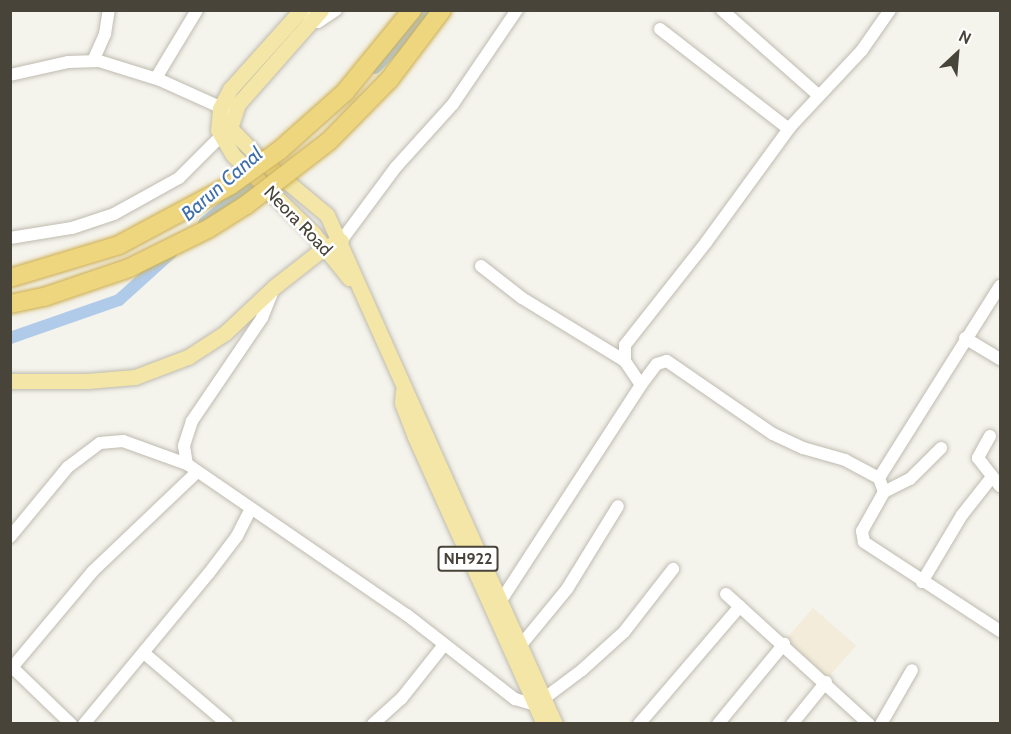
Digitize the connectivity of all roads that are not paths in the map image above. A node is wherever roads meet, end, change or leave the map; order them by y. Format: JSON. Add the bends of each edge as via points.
{"nodes":[{"id":1,"x":109,"y":10,"type":"edge"},
{"id":2,"x":197,"y":10,"type":"edge"},
{"id":3,"x":336,"y":10,"type":"edge"},
{"id":4,"x":412,"y":10,"type":"edge"},
{"id":5,"x":442,"y":10,"type":"edge"},
{"id":6,"x":517,"y":10,"type":"edge"},
{"id":7,"x":722,"y":10,"type":"edge"},
{"id":8,"x":890,"y":10,"type":"edge"},
{"id":9,"x":314,"y":13,"type":"edge"},
{"id":10,"x":660,"y":29,"type":"dead end"},
{"id":11,"x":93,"y":61,"type":"junction"},
{"id":12,"x":10,"y":75,"type":"edge"},
{"id":13,"x":156,"y":78,"type":"junction"},
{"id":14,"x":818,"y":94,"type":"junction"},
{"id":15,"x":226,"y":111,"type":"junction"},
{"id":16,"x":789,"y":129,"type":"junction"},
{"id":17,"x":221,"y":136,"type":"junction"},
{"id":18,"x":10,"y":238,"type":"edge"},
{"id":19,"x":341,"y":241,"type":"junction"},
{"id":20,"x":325,"y":247,"type":"junction"},
{"id":21,"x":481,"y":266,"type":"dead end"},
{"id":22,"x":10,"y":278,"type":"edge"},
{"id":23,"x":274,"y":286,"type":"junction"},
{"id":24,"x":1000,"y":286,"type":"edge"},
{"id":25,"x":358,"y":290,"type":"junction"},
{"id":26,"x":10,"y":304,"type":"edge"},
{"id":27,"x":965,"y":338,"type":"junction"},
{"id":28,"x":1000,"y":359,"type":"edge"},
{"id":29,"x":625,"y":361,"type":"junction"},
{"id":30,"x":10,"y":381,"type":"edge"},
{"id":31,"x":641,"y":385,"type":"junction"},
{"id":32,"x":403,"y":391,"type":"junction"},
{"id":33,"x":990,"y":435,"type":"dead end"},
{"id":34,"x":941,"y":448,"type":"dead end"},
{"id":35,"x":191,"y":468,"type":"junction"},
{"id":36,"x":879,"y":478,"type":"junction"},
{"id":37,"x":996,"y":481,"type":"edge"},
{"id":38,"x":884,"y":492,"type":"junction"},
{"id":39,"x":618,"y":506,"type":"dead end"},
{"id":40,"x":249,"y":511,"type":"junction"},
{"id":41,"x":10,"y":537,"type":"edge"},
{"id":42,"x":673,"y":569,"type":"dead end"},
{"id":43,"x":922,"y":582,"type":"junction"},
{"id":44,"x":726,"y":594,"type":"dead end"},
{"id":45,"x":502,"y":599,"type":"junction"},
{"id":46,"x":740,"y":606,"type":"junction"},
{"id":47,"x":1000,"y":631,"type":"edge"},
{"id":48,"x":784,"y":644,"type":"junction"},
{"id":49,"x":444,"y":645,"type":"junction"},
{"id":50,"x":521,"y":645,"type":"junction"},
{"id":51,"x":144,"y":653,"type":"junction"},
{"id":52,"x":12,"y":669,"type":"edge"},
{"id":53,"x":912,"y":670,"type":"dead end"},
{"id":54,"x":826,"y":682,"type":"junction"},
{"id":55,"x":538,"y":702,"type":"junction"},
{"id":56,"x":71,"y":723,"type":"edge"},
{"id":57,"x":84,"y":723,"type":"edge"},
{"id":58,"x":227,"y":723,"type":"edge"},
{"id":59,"x":373,"y":723,"type":"edge"},
{"id":60,"x":544,"y":723,"type":"edge"},
{"id":61,"x":555,"y":723,"type":"edge"},
{"id":62,"x":639,"y":723,"type":"edge"},
{"id":63,"x":718,"y":723,"type":"edge"},
{"id":64,"x":792,"y":723,"type":"edge"},
{"id":65,"x":869,"y":723,"type":"edge"},
{"id":66,"x":881,"y":723,"type":"edge"}],
"edges":[{"from":1,"to":11,"type":"street","via":[[105,34]]},
{"from":2,"to":13,"type":"street"},
{"from":3,"to":9,"type":"street","via":[[318,22]]},
{"from":4,"to":22,"type":"highway","bridge":true,"via":[[338,99],[280,150],[231,185],[118,245]]},
{"from":5,"to":26,"type":"highway","bridge":true,"via":[[389,80],[342,128],[246,205],[208,229],[129,268]]},
{"from":6,"to":19,"type":"street","via":[[453,104],[396,167]]},
{"from":7,"to":14,"type":"street"},
{"from":8,"to":14,"type":"street","via":[[862,50]]},
{"from":9,"to":15,"type":"main road"},
{"from":10,"to":16,"type":"street"},
{"from":11,"to":12,"type":"street"},
{"from":11,"to":13,"type":"street"},
{"from":13,"to":15,"type":"street"},
{"from":14,"to":16,"type":"street"},
{"from":15,"to":17,"type":"main road"},
{"from":15,"to":19,"type":"main road","bridge":true,"via":[[230,128],[260,159],[327,215]]},
{"from":16,"to":29,"type":"street","via":[[708,242],[625,345]]},
{"from":17,"to":18,"type":"street","via":[[179,178],[114,214],[72,228]]},
{"from":17,"to":20,"type":"main road","name":"Neora Road","bridge":true},
{"from":19,"to":20,"type":"main road"},
{"from":19,"to":25,"type":"main road"},
{"from":20,"to":23,"type":"main road"},
{"from":20,"to":25,"type":"main road","name":"Neora Road"},
{"from":21,"to":29,"type":"street","via":[[522,298]]},
{"from":23,"to":30,"type":"main road","via":[[208,345],[158,369],[112,380]]},
{"from":23,"to":35,"type":"street","via":[[262,318],[192,421],[183,446]]},
{"from":24,"to":27,"type":"street"},
{"from":25,"to":32,"type":"main road"},
{"from":27,"to":28,"type":"street"},
{"from":27,"to":36,"type":"street"},
{"from":29,"to":31,"type":"street"},
{"from":31,"to":36,"type":"street","via":[[657,364],[668,361],[773,435],[844,460]]},
{"from":31,"to":45,"type":"street"},
{"from":32,"to":45,"type":"main road","via":[[412,400]]},
{"from":32,"to":55,"type":"main road","number":"NH922","via":[[402,403],[415,437]]},
{"from":33,"to":37,"type":"street","via":[[978,458]]},
{"from":34,"to":38,"type":"street","via":[[910,479]]},
{"from":35,"to":40,"type":"street"},
{"from":35,"to":41,"type":"street","via":[[123,441],[100,443],[68,467]]},
{"from":35,"to":52,"type":"street","via":[[93,571]]},
{"from":36,"to":38,"type":"street"},
{"from":37,"to":43,"type":"street","via":[[958,520]]},
{"from":38,"to":43,"type":"street","via":[[861,537],[869,548]]},
{"from":39,"to":50,"type":"street","via":[[567,589]]},
{"from":40,"to":49,"type":"street","via":[[390,604]]},
{"from":40,"to":51,"type":"street","via":[[230,545]]},
{"from":42,"to":55,"type":"street","via":[[624,632]]},
{"from":43,"to":47,"type":"street"},
{"from":44,"to":46,"type":"street"},
{"from":45,"to":50,"type":"main road"},
{"from":46,"to":48,"type":"street"},
{"from":46,"to":62,"type":"street"},
{"from":48,"to":54,"type":"street"},
{"from":48,"to":63,"type":"street"},
{"from":49,"to":55,"type":"street","via":[[515,699]]},
{"from":49,"to":59,"type":"street","via":[[401,699]]},
{"from":50,"to":55,"type":"main road"},
{"from":51,"to":57,"type":"street"},
{"from":51,"to":58,"type":"street"},
{"from":52,"to":56,"type":"street"},
{"from":53,"to":66,"type":"street"},
{"from":54,"to":64,"type":"street"},
{"from":54,"to":65,"type":"street"},
{"from":55,"to":60,"type":"main road","number":"NH922"},
{"from":55,"to":61,"type":"main road"}]}
